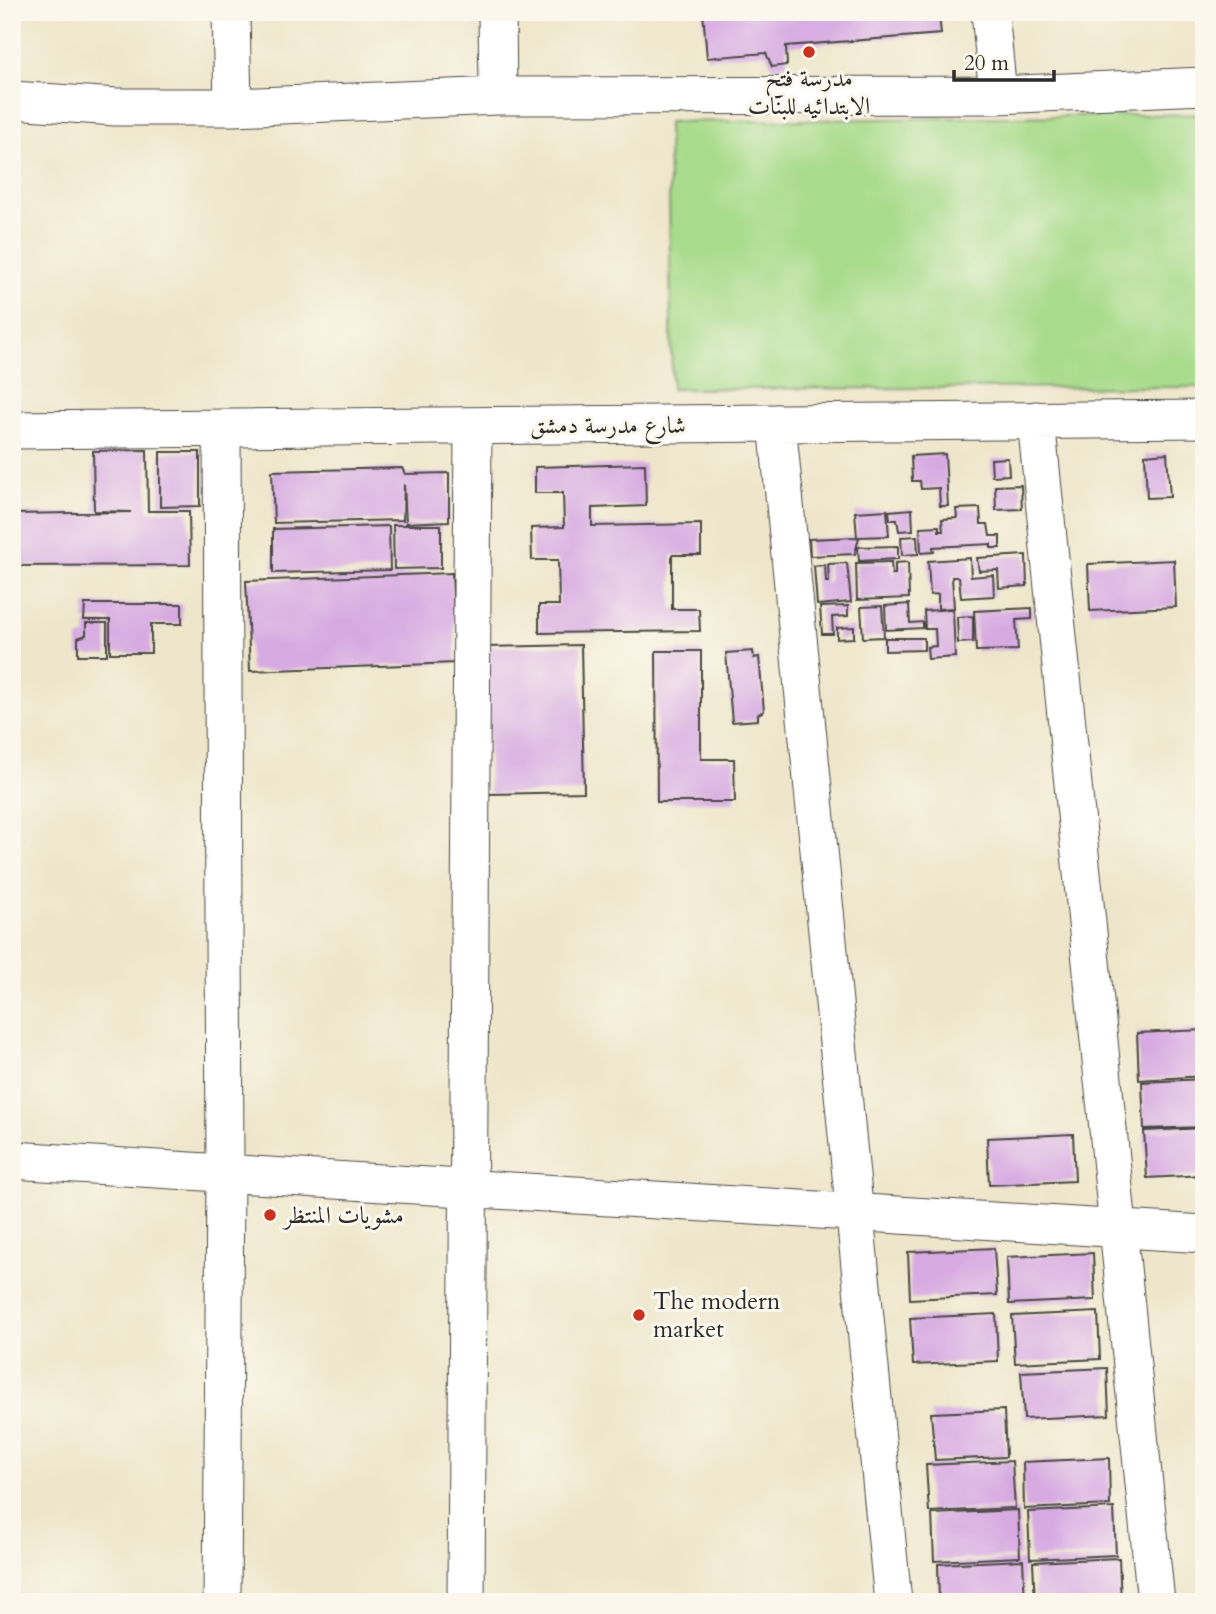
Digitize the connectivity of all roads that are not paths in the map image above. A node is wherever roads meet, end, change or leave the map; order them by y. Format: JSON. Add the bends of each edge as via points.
{"nodes":[{"id":1,"x":231,"y":12,"type":"edge"},
{"id":2,"x":496,"y":12,"type":"edge"},
{"id":3,"x":990,"y":12,"type":"edge"},
{"id":4,"x":1204,"y":86,"type":"edge"},
{"id":5,"x":998,"y":95,"type":"junction"},
{"id":6,"x":498,"y":96,"type":"junction"},
{"id":7,"x":12,"y":100,"type":"edge"},
{"id":8,"x":233,"y":107,"type":"junction"},
{"id":9,"x":1204,"y":419,"type":"edge"},
{"id":10,"x":1036,"y":421,"type":"junction"},
{"id":11,"x":777,"y":423,"type":"junction"},
{"id":12,"x":473,"y":426,"type":"junction"},
{"id":13,"x":222,"y":428,"type":"junction"},
{"id":14,"x":12,"y":430,"type":"edge"},
{"id":15,"x":12,"y":1160,"type":"edge"},
{"id":16,"x":225,"y":1173,"type":"junction"},
{"id":17,"x":468,"y":1188,"type":"junction"},
{"id":18,"x":856,"y":1212,"type":"junction"},
{"id":19,"x":1119,"y":1229,"type":"junction"},
{"id":20,"x":1204,"y":1234,"type":"edge"},
{"id":21,"x":222,"y":1602,"type":"edge"},
{"id":22,"x":466,"y":1602,"type":"edge"},
{"id":23,"x":893,"y":1602,"type":"edge"},
{"id":24,"x":1156,"y":1602,"type":"edge"}],
"edges":[{"from":1,"to":8,"type":"street"},
{"from":2,"to":6,"type":"street"},
{"from":3,"to":5,"type":"street"},
{"from":4,"to":5,"type":"street"},
{"from":5,"to":6,"type":"street"},
{"from":6,"to":8,"type":"street"},
{"from":7,"to":8,"type":"street","via":[[116,107]]},
{"from":9,"to":10,"type":"street","name":"شارع مدرسة دمشق"},
{"from":10,"to":11,"type":"street","name":"شارع مدرسة دمشق"},
{"from":10,"to":19,"type":"street"},
{"from":11,"to":12,"type":"street","name":"شارع مدرسة دمشق"},
{"from":11,"to":18,"type":"street"},
{"from":12,"to":13,"type":"street","name":"شارع مدرسة دمشق"},
{"from":12,"to":17,"type":"street"},
{"from":13,"to":14,"type":"street","name":"شارع مدرسة دمشق"},
{"from":13,"to":16,"type":"street"},
{"from":15,"to":16,"type":"street"},
{"from":16,"to":17,"type":"street"},
{"from":16,"to":21,"type":"street"},
{"from":17,"to":18,"type":"street"},
{"from":17,"to":22,"type":"street"},
{"from":18,"to":19,"type":"street"},
{"from":18,"to":23,"type":"street"},
{"from":19,"to":20,"type":"street"},
{"from":19,"to":24,"type":"street"}]}
